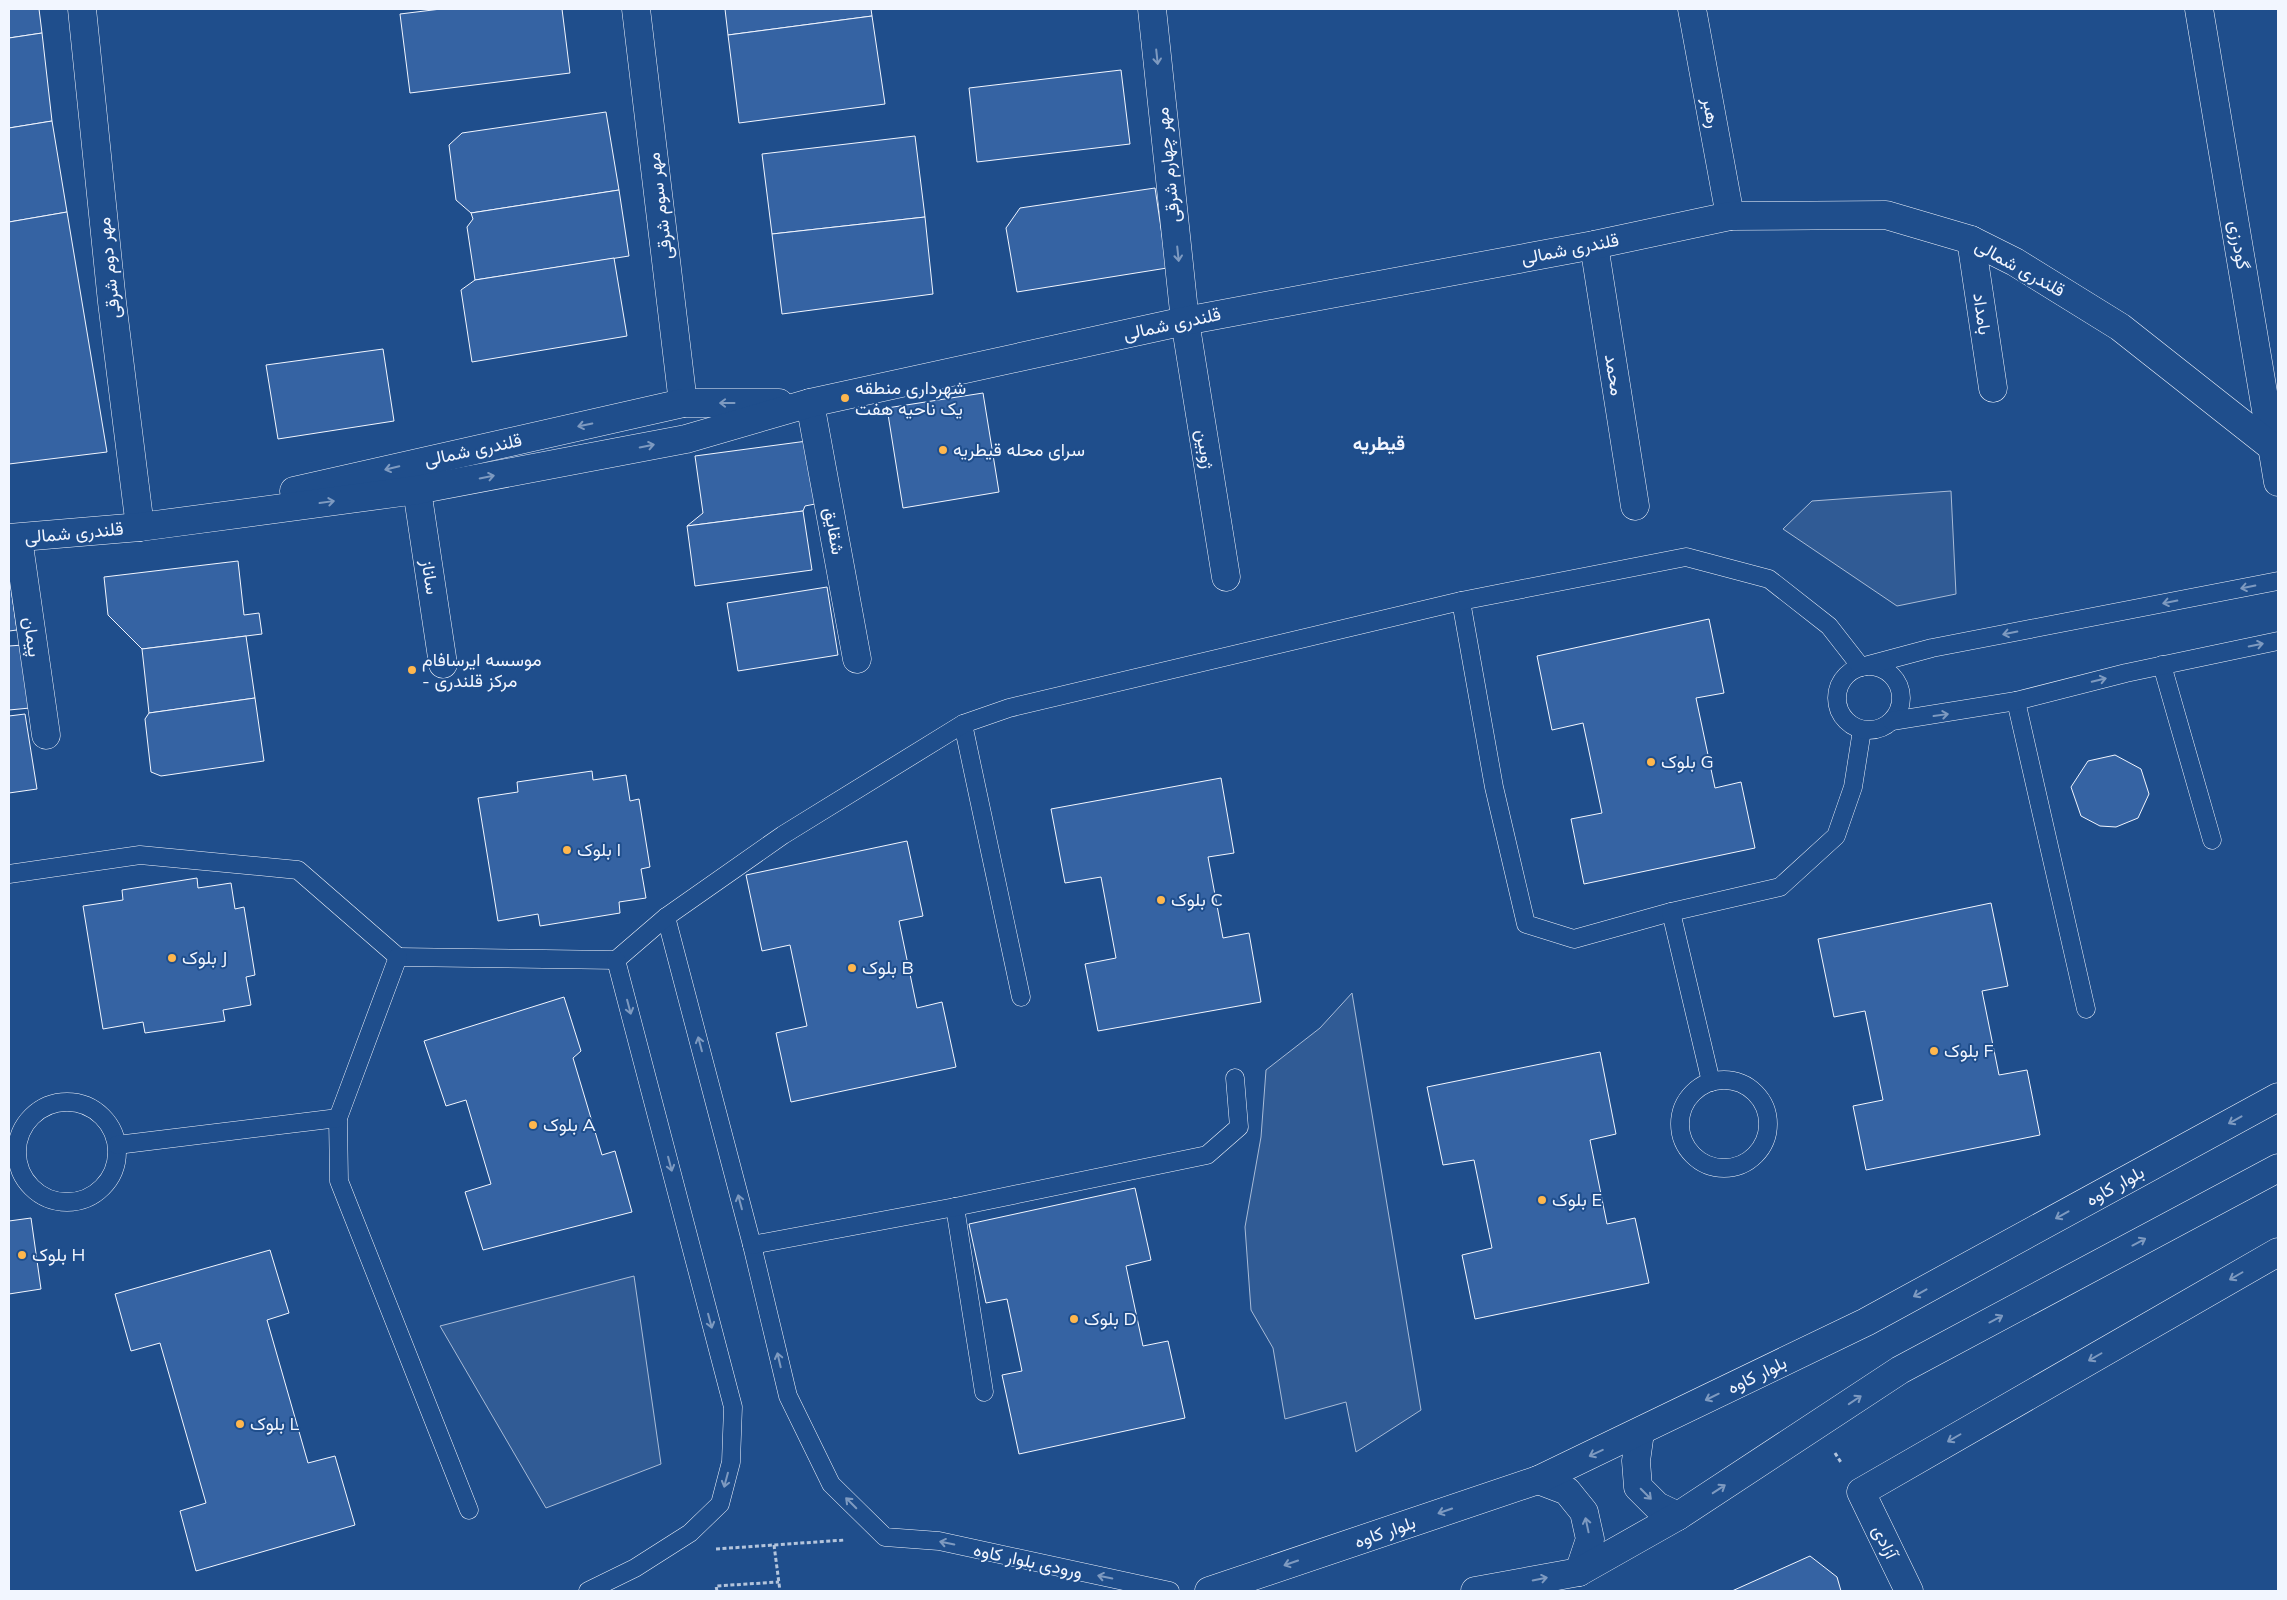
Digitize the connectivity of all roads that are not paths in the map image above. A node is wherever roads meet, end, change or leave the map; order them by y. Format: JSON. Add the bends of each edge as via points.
{"nodes":[{"id":1,"x":82,"y":9,"type":"edge"},
{"id":2,"x":636,"y":9,"type":"edge"},
{"id":3,"x":1152,"y":9,"type":"edge"},
{"id":4,"x":1692,"y":9,"type":"edge"},
{"id":5,"x":2199,"y":9,"type":"edge"},
{"id":6,"x":1730,"y":216,"type":"junction"},
{"id":7,"x":1971,"y":240,"type":"junction"},
{"id":8,"x":1594,"y":245,"type":"junction"},
{"id":9,"x":1185,"y":321,"type":"junction"},
{"id":10,"x":1993,"y":388,"type":"dead end"},
{"id":11,"x":683,"y":403,"type":"junction"},
{"id":12,"x":810,"y":404,"type":"junction"},
{"id":13,"x":2272,"y":447,"type":"junction"},
{"id":14,"x":2278,"y":482,"type":"edge"},
{"id":15,"x":417,"y":490,"type":"junction"},
{"id":16,"x":1635,"y":506,"type":"dead end"},
{"id":17,"x":140,"y":527,"type":"junction"},
{"id":18,"x":13,"y":538,"type":"edge"},
{"id":19,"x":1226,"y":577,"type":"dead end"},
{"id":20,"x":2278,"y":582,"type":"edge"},
{"id":21,"x":1461,"y":601,"type":"junction"},
{"id":22,"x":2278,"y":641,"type":"edge"},
{"id":23,"x":857,"y":659,"type":"dead end"},
{"id":24,"x":443,"y":664,"type":"dead end"},
{"id":25,"x":2162,"y":665,"type":"junction"},
{"id":26,"x":1861,"y":667,"type":"junction"},
{"id":27,"x":2016,"y":701,"type":"junction"},
{"id":28,"x":1892,"y":721,"type":"junction"},
{"id":29,"x":963,"y":724,"type":"junction"},
{"id":30,"x":1862,"y":730,"type":"junction"},
{"id":31,"x":46,"y":735,"type":"dead end"},
{"id":32,"x":2212,"y":840,"type":"dead end"},
{"id":33,"x":9,"y":874,"type":"edge"},
{"id":34,"x":1671,"y":912,"type":"junction"},
{"id":35,"x":666,"y":916,"type":"junction"},
{"id":36,"x":398,"y":958,"type":"junction"},
{"id":37,"x":616,"y":960,"type":"junction"},
{"id":38,"x":1021,"y":997,"type":"dead end"},
{"id":39,"x":2086,"y":1009,"type":"dead end"},
{"id":40,"x":1235,"y":1078,"type":"dead end"},
{"id":41,"x":1711,"y":1082,"type":"junction"},
{"id":42,"x":2278,"y":1097,"type":"edge"},
{"id":43,"x":338,"y":1118,"type":"junction"},
{"id":44,"x":117,"y":1146,"type":"junction"},
{"id":45,"x":2278,"y":1168,"type":"edge"},
{"id":46,"x":955,"y":1208,"type":"junction"},
{"id":47,"x":752,"y":1245,"type":"junction"},
{"id":48,"x":2278,"y":1252,"type":"edge"},
{"id":49,"x":984,"y":1392,"type":"dead end"},
{"id":50,"x":1640,"y":1432,"type":"junction"},
{"id":51,"x":1538,"y":1480,"type":"junction"},
{"id":52,"x":469,"y":1510,"type":"dead end"},
{"id":53,"x":1678,"y":1516,"type":"junction"},
{"id":54,"x":1580,"y":1572,"type":"junction"},
{"id":55,"x":588,"y":1591,"type":"edge"},
{"id":56,"x":1170,"y":1591,"type":"edge"},
{"id":57,"x":1208,"y":1591,"type":"edge"},
{"id":58,"x":1475,"y":1591,"type":"edge"},
{"id":59,"x":1909,"y":1591,"type":"edge"}],
"edges":[{"from":1,"to":17,"type":"street","name":"مهر دوم شرقی","via":[[112,302]]},
{"from":2,"to":11,"type":"street","name":"مهر سوم شرقی"},
{"from":3,"to":9,"type":"street","name":"مهر چهارم شرقی","one_way":true},
{"from":4,"to":6,"type":"street","name":"رهبر"},
{"from":5,"to":13,"type":"street","name":"گودرزی"},
{"from":6,"to":7,"type":"street","name":"قلندری شمالی","via":[[1886,215]]},
{"from":6,"to":8,"type":"street","name":"قلندری شمالی"},
{"from":7,"to":10,"type":"street","name":"بامداد"},
{"from":7,"to":13,"type":"street","name":"قلندری شمالی","via":[[2015,262],[2120,327]]},
{"from":8,"to":9,"type":"street","name":"قلندری شمالی"},
{"from":8,"to":16,"type":"street","name":"محمد"},
{"from":9,"to":12,"type":"street","name":"قلندری شمالی"},
{"from":9,"to":19,"type":"street","name":"ژوبین"},
{"from":12,"to":11,"type":"street","name":"قلندری شمالی","one_way":true},
{"from":11,"to":17,"type":"street","name":"قلندری شمالی","one_way":true},
{"from":15,"to":12,"type":"street","name":"قلندری شمالی","one_way":true,"via":[[686,439]]},
{"from":12,"to":23,"type":"street","name":"شقایق"},
{"from":13,"to":14,"type":"street","name":"گودرزی"},
{"from":17,"to":15,"type":"street","name":"قلندری شمالی","one_way":true},
{"from":15,"to":24,"type":"street","name":"ساناز"},
{"from":17,"to":18,"type":"street","name":"قلندری شمالی"},
{"from":18,"to":31,"type":"street","name":"پیمان"},
{"from":20,"to":26,"type":"lane","one_way":true,"via":[[1932,648]]},
{"from":21,"to":26,"type":"lane","via":[[1686,557],[1769,579],[1829,626]]},
{"from":21,"to":29,"type":"lane","via":[[1009,708]]},
{"from":21,"to":34,"type":"lane","via":[[1494,788],[1526,924],[1574,938]]},
{"from":25,"to":22,"type":"lane","one_way":true},
{"from":27,"to":25,"type":"lane","one_way":true},
{"from":25,"to":32,"type":"lane"},
{"from":26,"to":28,"type":"lane","via":[[1881,668],[1897,682],[1901,702]]},
{"from":26,"to":30,"type":"lane","via":[[1843,678],[1836,698],[1844,719],[1852,727]]},
{"from":28,"to":27,"type":"lane","one_way":true},
{"from":27,"to":39,"type":"lane"},
{"from":28,"to":30,"type":"lane","via":[[1878,730]]},
{"from":29,"to":35,"type":"lane","via":[[782,835]]},
{"from":29,"to":38,"type":"lane"},
{"from":30,"to":34,"type":"lane","via":[[1853,787],[1836,836],[1780,887]]},
{"from":33,"to":36,"type":"lane","via":[[140,855],[298,870]]},
{"from":34,"to":41,"type":"lane"},
{"from":35,"to":37,"type":"lane"},
{"from":47,"to":35,"type":"lane","one_way":true},
{"from":36,"to":37,"type":"lane"},
{"from":36,"to":43,"type":"lane"},
{"from":37,"to":55,"type":"lane","one_way":true,"via":[[733,1408],[731,1462],[720,1504],[690,1533],[635,1568]]},
{"from":40,"to":46,"type":"lane","via":[[1239,1127],[1207,1155]]},
{"from":41,"to":41,"type":"lane","via":[[1694,1092],[1685,1103],[1680,1117],[1680,1132],[1700,1161],[1720,1168],[1735,1167],[1759,1152],[1769,1124],[1766,1110],[1760,1097],[1748,1087],[1735,1081]]},
{"from":42,"to":50,"type":"street","name":"بلوار کاوه","one_way":true,"via":[[1866,1322]]},
{"from":43,"to":44,"type":"lane"},
{"from":43,"to":52,"type":"lane","via":[[339,1181]]},
{"from":44,"to":44,"type":"lane","via":[[112,1129],[102,1115],[87,1105],[53,1102],[37,1110],[25,1123],[18,1138],[16,1156],[30,1187],[58,1202],[74,1202],[89,1198],[112,1176]]},
{"from":53,"to":45,"type":"street","one_way":true,"via":[[1900,1370]]},
{"from":46,"to":47,"type":"lane"},
{"from":46,"to":49,"type":"lane"},
{"from":56,"to":47,"type":"lane","name":"ورودی بلوار کاوه","one_way":true,"via":[[939,1541],[885,1537],[831,1484],[788,1396]]},
{"from":48,"to":59,"type":"street","name":"آزادی","one_way":true,"via":[[1861,1492]]},
{"from":50,"to":51,"type":"street","name":"بلوار کاوه","one_way":true},
{"from":50,"to":53,"type":"street","one_way":true,"via":[[1636,1461],[1638,1487],[1657,1506]]},
{"from":54,"to":51,"type":"street","one_way":true,"via":[[1590,1539],[1584,1512],[1567,1491]]},
{"from":51,"to":57,"type":"street","name":"بلوار کاوه","one_way":true},
{"from":53,"to":54,"type":"street"},
{"from":58,"to":54,"type":"street","one_way":true}]}
